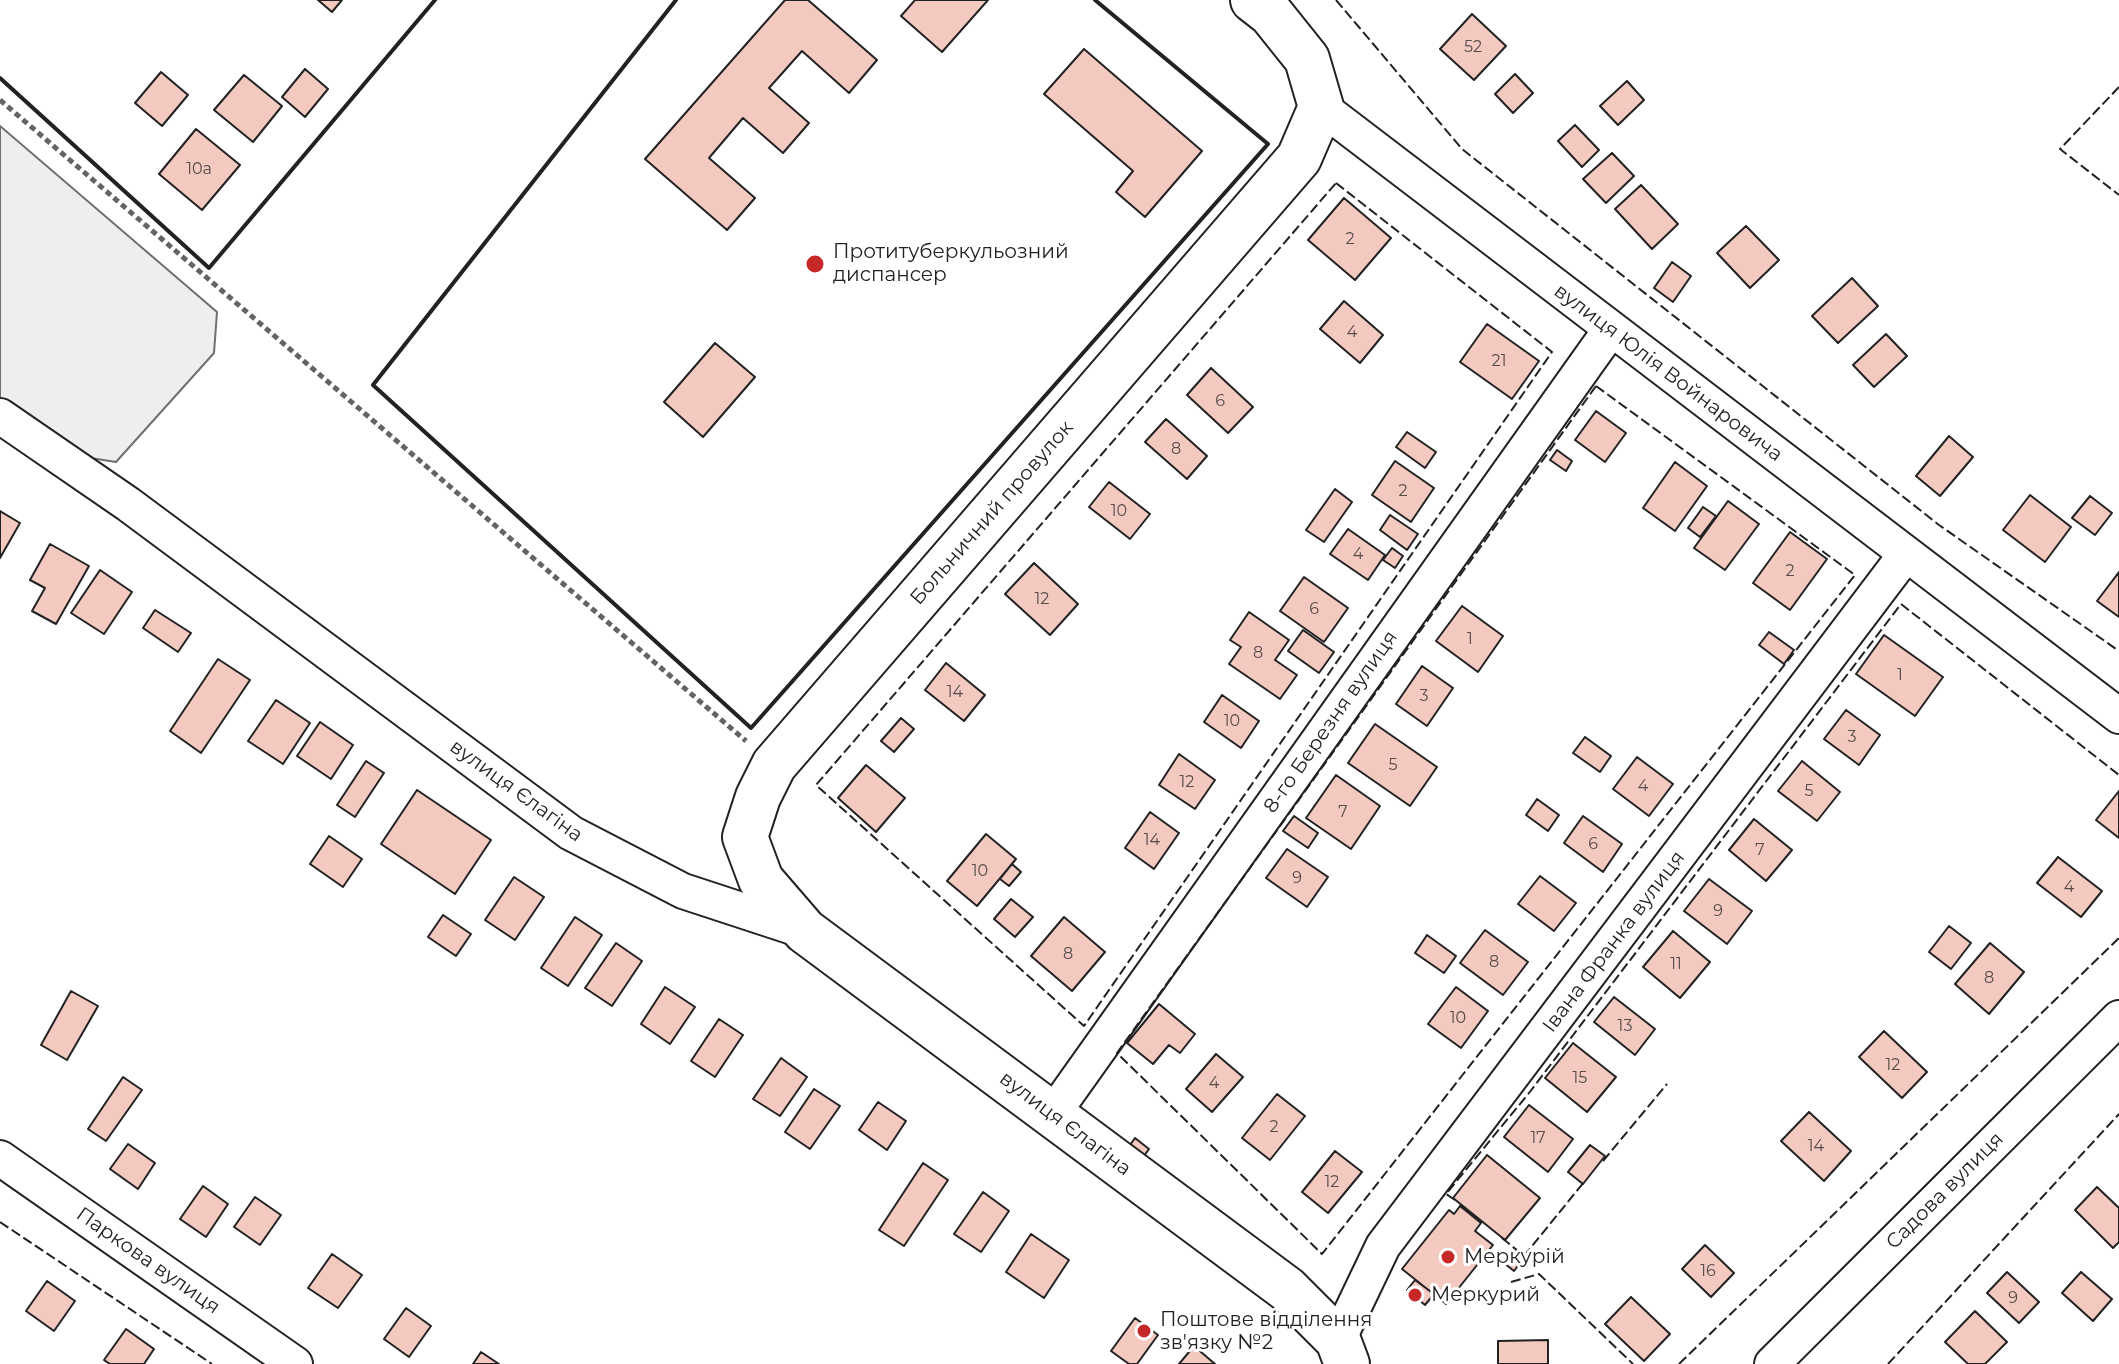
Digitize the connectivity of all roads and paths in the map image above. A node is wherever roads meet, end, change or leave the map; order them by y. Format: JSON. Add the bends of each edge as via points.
{"nodes":[{"id":1,"x":1271,"y":5,"type":"edge"},
{"id":2,"x":0,"y":100,"type":"edge"},
{"id":3,"x":1321,"y":107,"type":"junction"},
{"id":4,"x":1611,"y":329,"type":"junction"},
{"id":5,"x":0,"y":416,"type":"edge"},
{"id":6,"x":1906,"y":554,"type":"junction"},
{"id":7,"x":2119,"y":716,"type":"edge"},
{"id":8,"x":774,"y":765,"type":"junction"},
{"id":9,"x":805,"y":931,"type":"junction"},
{"id":10,"x":2119,"y":1018,"type":"edge"},
{"id":11,"x":1052,"y":1115,"type":"junction"},
{"id":12,"x":0,"y":1158,"type":"edge"},
{"id":13,"x":1343,"y":1352,"type":"edge"},
{"id":14,"x":295,"y":1364,"type":"edge"},
{"id":15,"x":1772,"y":1364,"type":"edge"}],
"edges":[{"from":1,"to":3,"type":"main road","via":[[1307,59]]},
{"from":2,"to":8,"type":"path"},
{"from":3,"to":4,"type":"street","name":"вулиця Юлія Войнаровича"},
{"from":3,"to":8,"type":"main road","name":"Больничний провулок","via":[[1299,158]]},
{"from":4,"to":6,"type":"street","name":"вулиця Юлія Войнаровича"},
{"from":4,"to":11,"type":"street","name":"8-го Березня вулиця"},
{"from":5,"to":9,"type":"street","name":"вулиця Єлагіна","via":[[128,504],[571,833],[683,891]]},
{"from":6,"to":7,"type":"street","name":"вулиця Юлія Войнаровича"},
{"from":6,"to":13,"type":"street","name":"Івана Франка вулиця","via":[[1383,1246]]},
{"from":8,"to":9,"type":"main road","name":"Больничний провулок","via":[[745,837],[761,880]]},
{"from":9,"to":11,"type":"main road","name":"вулиця Єлагіна"},
{"from":10,"to":15,"type":"street","name":"Садова вулиця"},
{"from":11,"to":13,"type":"main road","name":"вулиця Єлагіна","via":[[1287,1289]]},
{"from":12,"to":14,"type":"street","name":"Паркова вулиця"}]}
